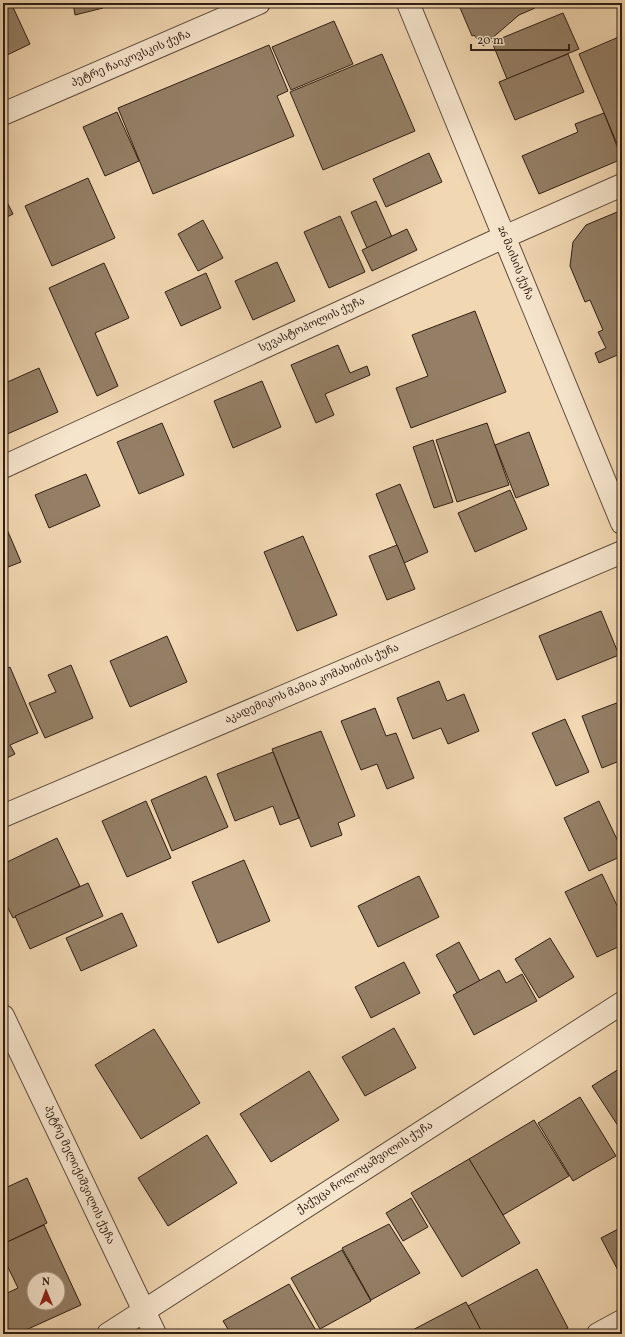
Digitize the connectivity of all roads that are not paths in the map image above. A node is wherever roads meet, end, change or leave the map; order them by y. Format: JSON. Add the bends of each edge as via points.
{"nodes":[{"id":1,"x":259,"y":3,"type":"edge"},
{"id":2,"x":408,"y":3,"type":"edge"},
{"id":3,"x":3,"y":114,"type":"edge"},
{"id":4,"x":622,"y":185,"type":"edge"},
{"id":5,"x":504,"y":237,"type":"junction"},
{"id":6,"x":3,"y":467,"type":"edge"},
{"id":7,"x":622,"y":523,"type":"edge"},
{"id":8,"x":622,"y":552,"type":"edge"},
{"id":9,"x":3,"y":816,"type":"edge"},
{"id":10,"x":622,"y":1003,"type":"edge"},
{"id":11,"x":3,"y":1016,"type":"edge"},
{"id":12,"x":144,"y":1311,"type":"junction"},
{"id":13,"x":622,"y":1321,"type":"edge"},
{"id":14,"x":108,"y":1334,"type":"edge"},
{"id":15,"x":155,"y":1334,"type":"edge"},
{"id":16,"x":598,"y":1334,"type":"edge"}],
"edges":[{"from":1,"to":3,"type":"street","name":"პეტრე ჩაიკოვსკის ქუჩა"},
{"from":2,"to":5,"type":"street","name":"26 მაისის ქუჩა"},
{"from":4,"to":5,"type":"street","name":"სევასტოპოლის ქუჩა"},
{"from":5,"to":6,"type":"street","name":"სევასტოპოლის ქუჩა"},
{"from":5,"to":7,"type":"street","name":"26 მაისის ქუჩა"},
{"from":8,"to":9,"type":"street","name":"აკადემიკოს მამია კომახიძის ქუჩა"},
{"from":10,"to":12,"type":"street","name":"ქაქუცა ჩოლოყაშვილის ქუჩა"},
{"from":11,"to":12,"type":"street","name":"პეტრე მელიქიშვილის ქუჩა"},
{"from":12,"to":14,"type":"street","name":"ქაქუცა ჩოლოყაშვილის ქუჩა"},
{"from":12,"to":15,"type":"street","name":"პეტრე მელიქიშვილის ქუჩა"},
{"from":13,"to":16,"type":"street"}]}
